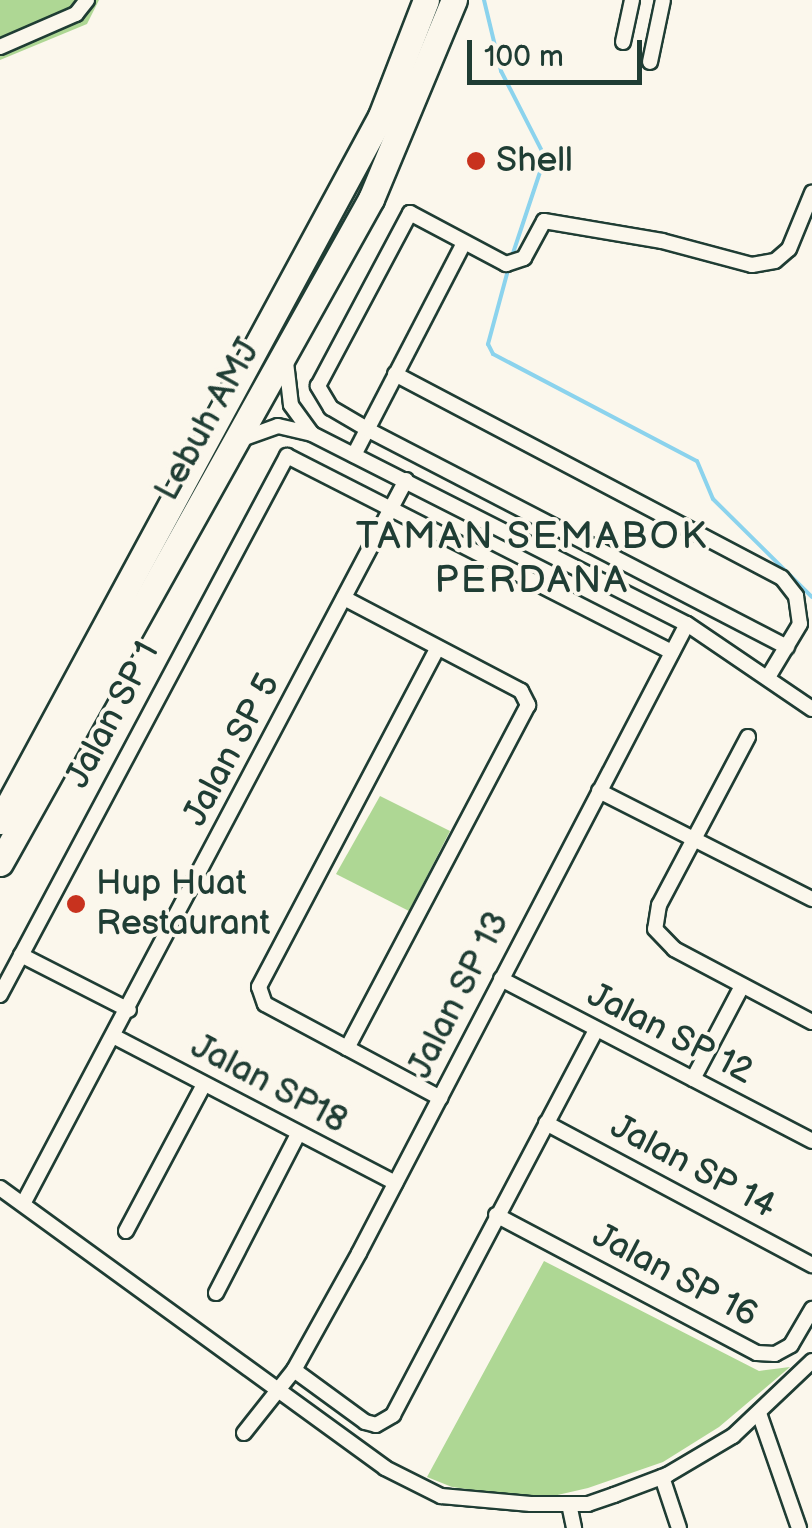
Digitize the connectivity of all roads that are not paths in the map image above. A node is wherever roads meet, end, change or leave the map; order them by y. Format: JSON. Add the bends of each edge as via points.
{"nodes":[{"id":1,"x":87,"y":0,"type":"edge"},
{"id":2,"x":426,"y":0,"type":"edge"},
{"id":3,"x":454,"y":0,"type":"edge"},
{"id":4,"x":632,"y":0,"type":"edge"},
{"id":5,"x":663,"y":0,"type":"edge"},
{"id":6,"x":623,"y":42,"type":"dead end"},
{"id":7,"x":0,"y":48,"type":"edge"},
{"id":8,"x":650,"y":62,"type":"dead end"},
{"id":9,"x":812,"y":193,"type":"edge"},
{"id":10,"x":808,"y":225,"type":"edge"},
{"id":11,"x":464,"y":243,"type":"junction"},
{"id":12,"x":286,"y":351,"type":"junction"},
{"id":13,"x":394,"y":374,"type":"junction"},
{"id":14,"x":367,"y":429,"type":"junction"},
{"id":15,"x":312,"y":434,"type":"junction"},
{"id":16,"x":236,"y":441,"type":"junction"},
{"id":17,"x":354,"y":455,"type":"junction"},
{"id":18,"x":406,"y":480,"type":"junction"},
{"id":19,"x":394,"y":507,"type":"junction"},
{"id":20,"x":344,"y":598,"type":"junction"},
{"id":21,"x":688,"y":624,"type":"junction"},
{"id":22,"x":787,"y":647,"type":"junction"},
{"id":23,"x":437,"y":649,"type":"junction"},
{"id":24,"x":672,"y":652,"type":"junction"},
{"id":25,"x":770,"y":674,"type":"junction"},
{"id":26,"x":812,"y":709,"type":"edge"},
{"id":27,"x":748,"y":737,"type":"dead end"},
{"id":28,"x":599,"y":791,"type":"junction"},
{"id":29,"x":0,"y":822,"type":"edge"},
{"id":30,"x":694,"y":840,"type":"junction"},
{"id":31,"x":0,"y":863,"type":"edge"},
{"id":32,"x":812,"y":899,"type":"edge"},
{"id":33,"x":21,"y":955,"type":"junction"},
{"id":34,"x":501,"y":980,"type":"junction"},
{"id":35,"x":742,"y":986,"type":"junction"},
{"id":36,"x":0,"y":995,"type":"edge"},
{"id":37,"x":129,"y":1010,"type":"junction"},
{"id":38,"x":812,"y":1022,"type":"edge"},
{"id":39,"x":596,"y":1030,"type":"junction"},
{"id":40,"x":115,"y":1036,"type":"junction"},
{"id":41,"x":348,"y":1048,"type":"junction"},
{"id":42,"x":693,"y":1079,"type":"junction"},
{"id":43,"x":204,"y":1084,"type":"junction"},
{"id":44,"x":440,"y":1098,"type":"junction"},
{"id":45,"x":546,"y":1123,"type":"junction"},
{"id":46,"x":297,"y":1136,"type":"junction"},
{"id":47,"x":812,"y":1141,"type":"edge"},
{"id":48,"x":395,"y":1183,"type":"junction"},
{"id":49,"x":0,"y":1188,"type":"edge"},
{"id":50,"x":23,"y":1204,"type":"junction"},
{"id":51,"x":496,"y":1215,"type":"junction"},
{"id":52,"x":126,"y":1231,"type":"dead end"},
{"id":53,"x":812,"y":1265,"type":"edge"},
{"id":54,"x":216,"y":1293,"type":"dead end"},
{"id":55,"x":812,"y":1309,"type":"edge"},
{"id":56,"x":812,"y":1362,"type":"edge"},
{"id":57,"x":294,"y":1370,"type":"junction"},
{"id":58,"x":278,"y":1391,"type":"junction"},
{"id":59,"x":760,"y":1416,"type":"junction"},
{"id":60,"x":244,"y":1433,"type":"dead end"},
{"id":61,"x":662,"y":1477,"type":"junction"},
{"id":62,"x":569,"y":1504,"type":"junction"},
{"id":63,"x":574,"y":1528,"type":"edge"},
{"id":64,"x":679,"y":1528,"type":"edge"},
{"id":65,"x":799,"y":1528,"type":"edge"}],
"edges":[{"from":1,"to":7,"type":"street","via":[[76,14]]},
{"from":2,"to":29,"type":"highway","name":"Lebuh AMJ","via":[[381,116]]},
{"from":3,"to":12,"type":"highway","name":"Lebuh AMJ","via":[[379,182]]},
{"from":4,"to":6,"type":"street"},
{"from":5,"to":8,"type":"street"},
{"from":9,"to":10,"type":"street"},
{"from":10,"to":11,"type":"street","via":[[782,256],[752,264],[662,240],[544,221],[511,264]]},
{"from":11,"to":13,"type":"street"},
{"from":11,"to":14,"type":"street","via":[[410,213],[320,375],[322,398]]},
{"from":12,"to":15,"type":"street","via":[[290,405]]},
{"from":12,"to":16,"type":"highway","name":"Lebuh AMJ"},
{"from":13,"to":14,"type":"street"},
{"from":13,"to":22,"type":"street","via":[[773,572],[800,606],[800,624]]},
{"from":14,"to":17,"type":"street"},
{"from":14,"to":22,"type":"street"},
{"from":15,"to":16,"type":"street","via":[[278,426]]},
{"from":15,"to":17,"type":"street"},
{"from":16,"to":31,"type":"highway","name":"Lebuh AMJ"},
{"from":17,"to":18,"type":"street"},
{"from":18,"to":19,"type":"street","name":"Jalan SP 5"},
{"from":18,"to":21,"type":"street"},
{"from":19,"to":20,"type":"street","name":"Jalan SP 5"},
{"from":19,"to":24,"type":"street"},
{"from":19,"to":33,"type":"street","name":"Jalan SP 1","via":[[296,458],[278,462]]},
{"from":20,"to":23,"type":"street"},
{"from":20,"to":37,"type":"street","name":"Jalan SP 5"},
{"from":21,"to":24,"type":"street","name":"Jalan SP 13"},
{"from":21,"to":25,"type":"street"},
{"from":22,"to":25,"type":"street"},
{"from":23,"to":41,"type":"street","via":[[259,987],[265,1004]]},
{"from":23,"to":41,"type":"street","via":[[520,692],[528,705]]},
{"from":24,"to":28,"type":"street","name":"Jalan SP 13"},
{"from":25,"to":26,"type":"street"},
{"from":27,"to":30,"type":"street"},
{"from":28,"to":30,"type":"street"},
{"from":28,"to":34,"type":"street","name":"Jalan SP 13"},
{"from":30,"to":32,"type":"street"},
{"from":30,"to":35,"type":"street","via":[[658,906],[654,929],[674,949]]},
{"from":33,"to":36,"type":"street","name":"Jalan SP 1"},
{"from":33,"to":37,"type":"street"},
{"from":34,"to":39,"type":"street","name":"Jalan SP 12"},
{"from":34,"to":44,"type":"street","name":"Jalan SP 13"},
{"from":35,"to":38,"type":"street"},
{"from":35,"to":42,"type":"street"},
{"from":37,"to":40,"type":"street","name":"Jalan SP 5"},
{"from":39,"to":42,"type":"street","name":"Jalan SP 12"},
{"from":39,"to":45,"type":"street"},
{"from":40,"to":43,"type":"street","name":"Jalan SP18"},
{"from":40,"to":50,"type":"street","name":"Jalan SP 5"},
{"from":41,"to":44,"type":"street"},
{"from":42,"to":47,"type":"street","name":"Jalan SP 12"},
{"from":43,"to":46,"type":"street","name":"Jalan SP18"},
{"from":43,"to":52,"type":"street"},
{"from":44,"to":48,"type":"street","name":"Jalan SP 13"},
{"from":45,"to":51,"type":"street"},
{"from":45,"to":53,"type":"street","name":"Jalan SP 14"},
{"from":46,"to":48,"type":"street","name":"Jalan SP18"},
{"from":46,"to":54,"type":"street"},
{"from":48,"to":57,"type":"street","name":"Jalan SP 13"},
{"from":49,"to":50,"type":"street"},
{"from":50,"to":58,"type":"street"},
{"from":51,"to":55,"type":"street","name":"Jalan SP 16","via":[[757,1353],[790,1346]]},
{"from":51,"to":57,"type":"street","via":[[400,1406],[385,1421],[365,1422]]},
{"from":56,"to":59,"type":"street"},
{"from":57,"to":58,"type":"street","name":"Jalan SP 13"},
{"from":58,"to":60,"type":"street","name":"Jalan SP 13"},
{"from":58,"to":62,"type":"street","via":[[415,1487],[469,1500]]},
{"from":59,"to":61,"type":"street"},
{"from":59,"to":65,"type":"street"},
{"from":61,"to":62,"type":"street","via":[[588,1504]]},
{"from":61,"to":64,"type":"street"},
{"from":62,"to":63,"type":"street"}]}
